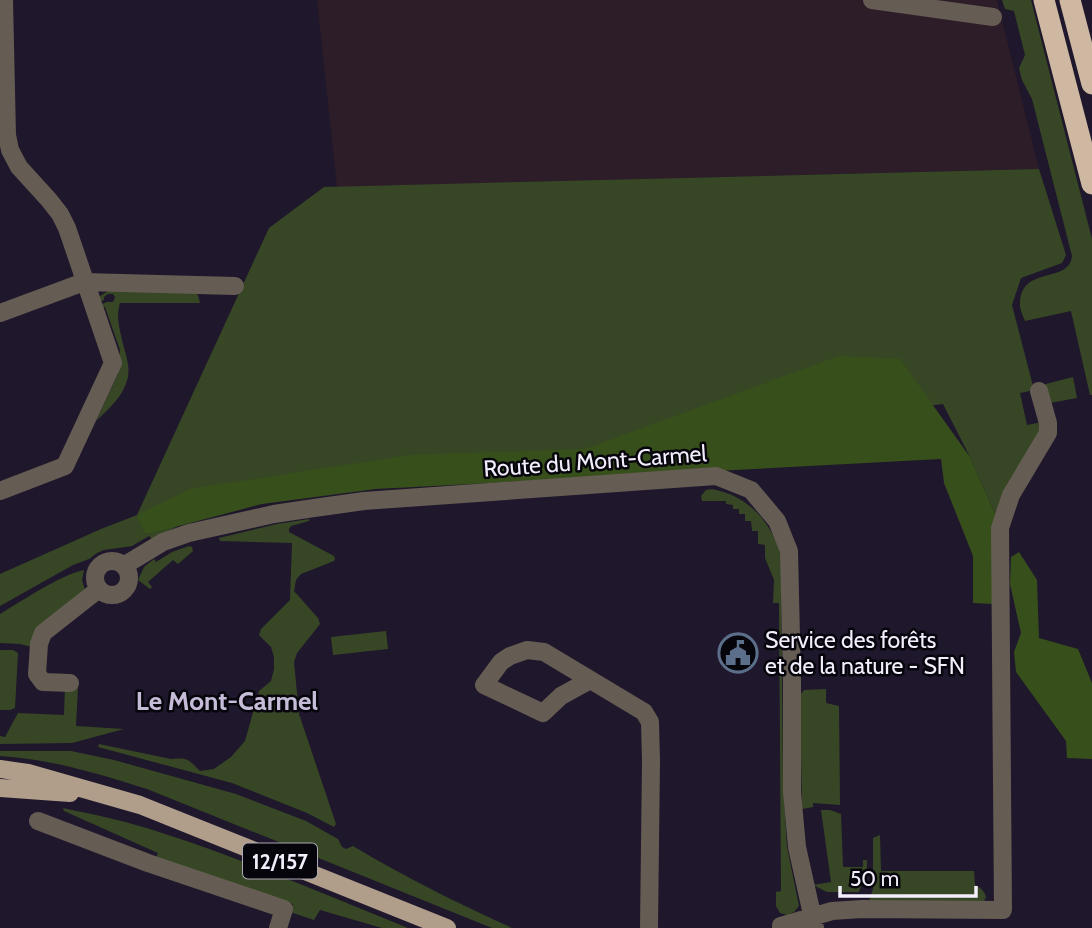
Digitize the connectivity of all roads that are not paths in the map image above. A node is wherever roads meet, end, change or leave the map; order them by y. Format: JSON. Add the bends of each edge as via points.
{"nodes":[{"id":1,"x":4,"y":0,"type":"edge"},
{"id":2,"x":872,"y":0,"type":"edge"},
{"id":3,"x":1044,"y":0,"type":"edge"},
{"id":4,"x":1070,"y":0,"type":"edge"},
{"id":5,"x":993,"y":18,"type":"dead end"},
{"id":6,"x":1092,"y":84,"type":"edge"},
{"id":7,"x":1092,"y":184,"type":"edge"},
{"id":8,"x":84,"y":282,"type":"junction"},
{"id":9,"x":235,"y":286,"type":"dead end"},
{"id":10,"x":0,"y":313,"type":"edge"},
{"id":11,"x":1039,"y":391,"type":"dead end"},
{"id":12,"x":0,"y":491,"type":"edge"},
{"id":13,"x":125,"y":565,"type":"junction"},
{"id":14,"x":99,"y":589,"type":"junction"},
{"id":15,"x":590,"y":680,"type":"junction"},
{"id":16,"x":70,"y":683,"type":"dead end"},
{"id":17,"x":0,"y":769,"type":"edge"},
{"id":18,"x":0,"y":788,"type":"edge"},
{"id":19,"x":112,"y":797,"type":"junction"},
{"id":20,"x":38,"y":821,"type":"dead end"},
{"id":21,"x":813,"y":922,"type":"edge"},
{"id":22,"x":278,"y":928,"type":"edge"},
{"id":23,"x":447,"y":928,"type":"edge"},
{"id":24,"x":649,"y":928,"type":"edge"},
{"id":25,"x":780,"y":928,"type":"edge"}],
"edges":[{"from":1,"to":8,"type":"street","via":[[10,150],[60,214]]},
{"from":2,"to":5,"type":"street"},
{"from":3,"to":7,"type":"highway"},
{"from":4,"to":6,"type":"highway"},
{"from":8,"to":9,"type":"street"},
{"from":8,"to":10,"type":"street"},
{"from":8,"to":12,"type":"street","via":[[113,363],[65,466]]},
{"from":11,"to":21,"type":"street","via":[[1048,433],[1011,495],[1000,528],[1003,910],[862,909],[832,911]]},
{"from":13,"to":14,"type":"street","name":"Route du Mont-Carmel","via":[[114,560],[99,566],[95,575]]},
{"from":13,"to":14,"type":"street","via":[[130,581],[124,591],[108,595]]},
{"from":13,"to":21,"type":"street","name":"Route du Mont-Carmel","via":[[163,542],[189,533],[364,501],[716,476],[751,490],[777,521],[789,551],[792,792],[797,847]]},
{"from":14,"to":16,"type":"street","via":[[43,633],[38,644],[37,674],[44,682]]},
{"from":15,"to":15,"type":"street","via":[[544,652],[527,650],[501,662],[484,685],[543,713],[561,696]]},
{"from":15,"to":24,"type":"street","via":[[644,712],[650,722]]},
{"from":17,"to":19,"type":"main road","number":"12/157"},
{"from":18,"to":19,"type":"main road","number":"12/157"},
{"from":19,"to":23,"type":"main road","number":"12/157"},
{"from":20,"to":22,"type":"street","via":[[284,909]]},
{"from":21,"to":25,"type":"street"}]}
